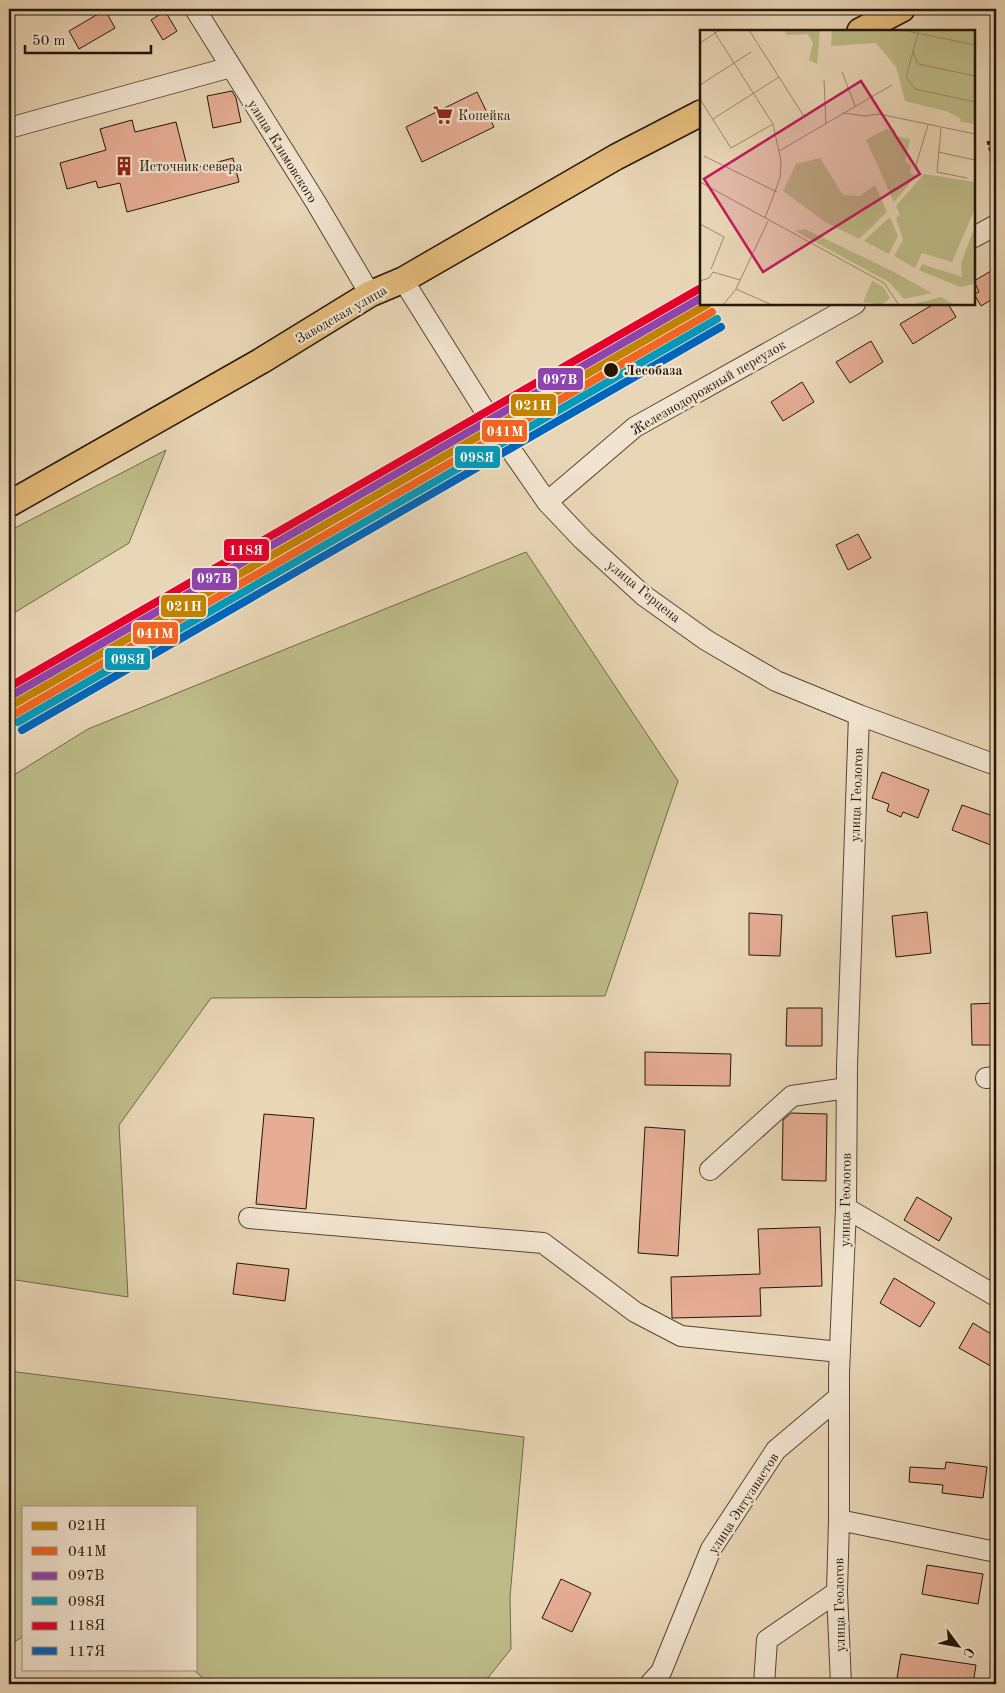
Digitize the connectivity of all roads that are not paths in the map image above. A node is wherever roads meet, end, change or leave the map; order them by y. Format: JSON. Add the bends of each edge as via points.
{"nodes":[{"id":1,"x":195,"y":9,"type":"edge"},
{"id":2,"x":902,"y":9,"type":"edge"},
{"id":3,"x":862,"y":30,"type":"edge"},
{"id":4,"x":231,"y":67,"type":"junction"},
{"id":5,"x":700,"y":114,"type":"edge"},
{"id":6,"x":9,"y":128,"type":"edge"},
{"id":7,"x":996,"y":225,"type":"edge"},
{"id":8,"x":975,"y":236,"type":"edge"},
{"id":9,"x":404,"y":280,"type":"junction"},
{"id":10,"x":370,"y":294,"type":"junction"},
{"id":11,"x":853,"y":305,"type":"edge"},
{"id":12,"x":547,"y":502,"type":"junction"},
{"id":13,"x":9,"y":504,"type":"edge"},
{"id":14,"x":859,"y":715,"type":"junction"},
{"id":15,"x":996,"y":765,"type":"edge"},
{"id":16,"x":847,"y":1088,"type":"junction"},
{"id":17,"x":710,"y":1170,"type":"dead end"},
{"id":18,"x":846,"y":1208,"type":"junction"},
{"id":19,"x":249,"y":1218,"type":"dead end"},
{"id":20,"x":996,"y":1296,"type":"edge"},
{"id":21,"x":840,"y":1352,"type":"junction"},
{"id":22,"x":839,"y":1397,"type":"junction"},
{"id":23,"x":839,"y":1520,"type":"junction"},
{"id":24,"x":996,"y":1552,"type":"edge"},
{"id":25,"x":837,"y":1592,"type":"junction"},
{"id":26,"x":650,"y":1684,"type":"edge"},
{"id":27,"x":764,"y":1684,"type":"edge"},
{"id":28,"x":841,"y":1684,"type":"edge"}],
"edges":[{"from":1,"to":4,"type":"street","name":"улица Климовского"},
{"from":2,"to":3,"type":"main road"},
{"from":4,"to":6,"type":"street"},
{"from":4,"to":10,"type":"street","name":"улица Климовского"},
{"from":5,"to":9,"type":"main road","name":"Заводская улица","via":[[616,157]]},
{"from":7,"to":8,"type":"street"},
{"from":9,"to":10,"type":"main road","name":"Заводская улица"},
{"from":9,"to":12,"type":"street","name":"улица Герцена","via":[[495,427]]},
{"from":10,"to":13,"type":"main road","name":"Заводская улица","via":[[261,361]]},
{"from":11,"to":12,"type":"street","name":"Железнодорожный переулок","via":[[635,427]]},
{"from":12,"to":14,"type":"street","name":"улица Герцена","via":[[583,540],[643,594],[706,640],[776,681]]},
{"from":14,"to":15,"type":"street","name":"улица Герцена"},
{"from":14,"to":16,"type":"street","name":"улица Геологов"},
{"from":16,"to":17,"type":"street","via":[[792,1096]]},
{"from":16,"to":18,"type":"street","name":"улица Геологов"},
{"from":18,"to":20,"type":"street"},
{"from":18,"to":21,"type":"street","name":"улица Геологов"},
{"from":19,"to":21,"type":"street","via":[[543,1243],[635,1312],[681,1336]]},
{"from":21,"to":22,"type":"street","name":"улица Геологов"},
{"from":22,"to":23,"type":"street","name":"улица Геологов"},
{"from":22,"to":26,"type":"street","name":"улица Энтузиастов","via":[[776,1450],[711,1549],[661,1672]]},
{"from":23,"to":24,"type":"street"},
{"from":23,"to":25,"type":"street","name":"улица Геологов"},
{"from":25,"to":27,"type":"street","via":[[767,1640]]},
{"from":25,"to":28,"type":"street","name":"улица Геологов"}]}
